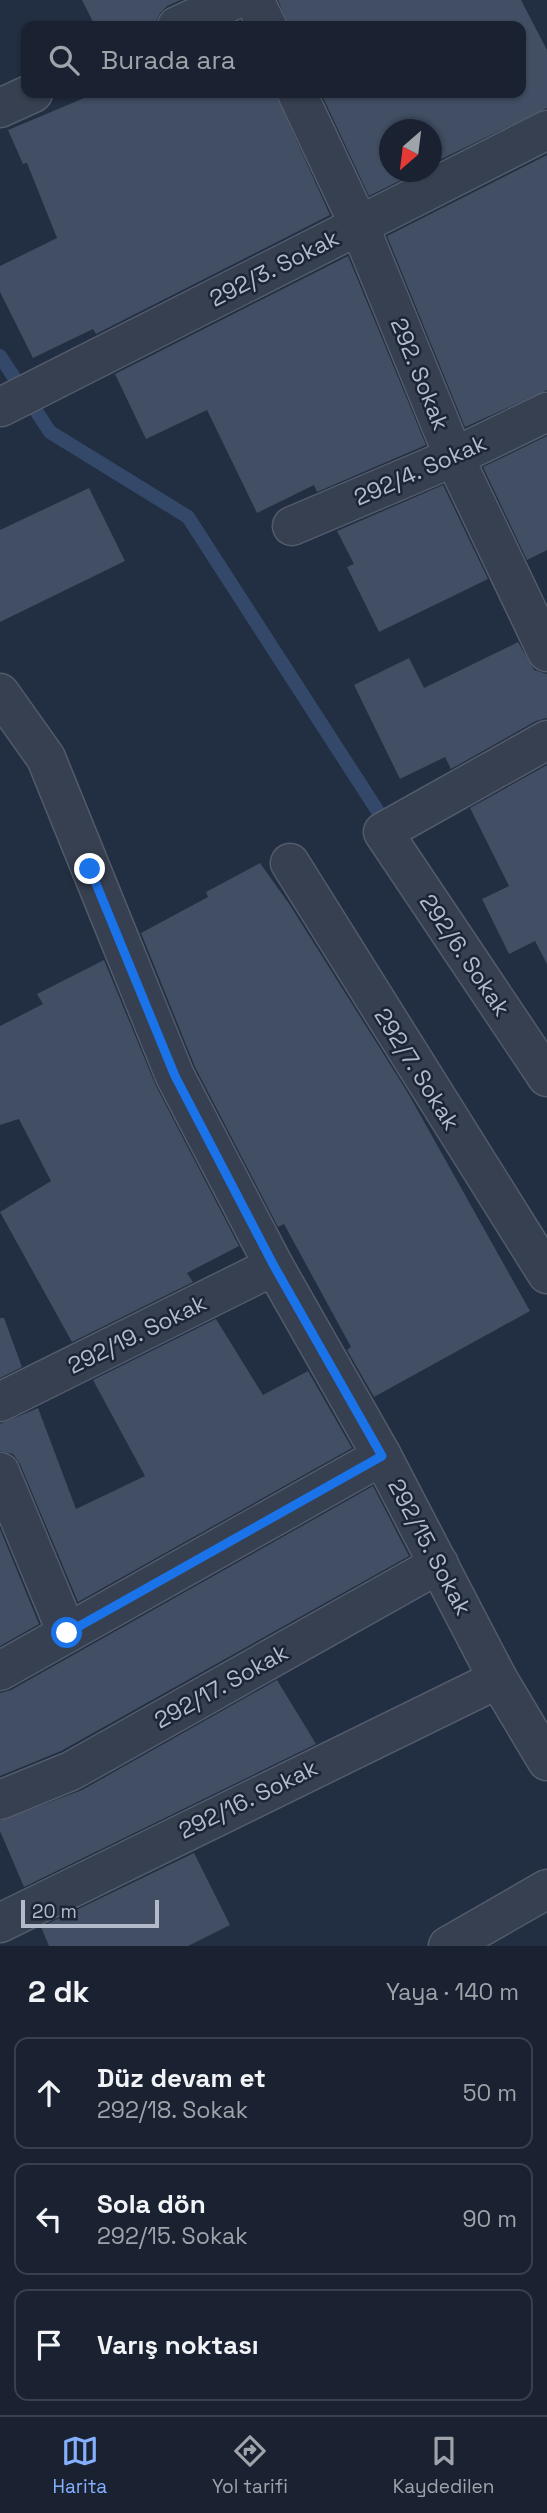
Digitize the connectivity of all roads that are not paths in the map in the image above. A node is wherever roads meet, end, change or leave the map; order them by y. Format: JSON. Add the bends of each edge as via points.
{"nodes":[{"id":1,"x":234,"y":0,"type":"edge"},
{"id":2,"x":254,"y":0,"type":"edge"},
{"id":3,"x":188,"y":21,"type":"edge"},
{"id":4,"x":264,"y":21,"type":"edge"},
{"id":5,"x":22,"y":98,"type":"edge"},
{"id":6,"x":300,"y":98,"type":"edge"},
{"id":7,"x":0,"y":108,"type":"edge"},
{"id":8,"x":547,"y":130,"type":"edge"},
{"id":9,"x":359,"y":225,"type":"junction"},
{"id":10,"x":1,"y":407,"type":"edge"},
{"id":11,"x":547,"y":412,"type":"edge"},
{"id":12,"x":454,"y":457,"type":"junction"},
{"id":13,"x":292,"y":526,"type":"dead end"},
{"id":14,"x":547,"y":652,"type":"edge"},
{"id":15,"x":0,"y":693,"type":"edge"},
{"id":16,"x":547,"y":740,"type":"edge"},
{"id":17,"x":290,"y":863,"type":"dead end"},
{"id":18,"x":547,"y":1077,"type":"edge"},
{"id":19,"x":274,"y":1266,"type":"junction"},
{"id":20,"x":547,"y":1274,"type":"edge"},
{"id":21,"x":0,"y":1402,"type":"edge"},
{"id":22,"x":382,"y":1456,"type":"junction"},
{"id":23,"x":0,"y":1472,"type":"edge"},
{"id":24,"x":439,"y":1564,"type":"junction"},
{"id":25,"x":67,"y":1633,"type":"junction"},
{"id":26,"x":0,"y":1671,"type":"edge"},
{"id":27,"x":498,"y":1679,"type":"junction"},
{"id":28,"x":547,"y":1761,"type":"edge"},
{"id":29,"x":0,"y":1800,"type":"edge"},
{"id":30,"x":547,"y":1889,"type":"edge"},
{"id":31,"x":0,"y":1923,"type":"edge"},
{"id":32,"x":448,"y":1946,"type":"edge"}],
"edges":[{"from":1,"to":3,"type":"street"},
{"from":2,"to":4,"type":"street"},
{"from":5,"to":7,"type":"street"},
{"from":6,"to":9,"type":"street","name":"292. Sokak"},
{"from":8,"to":9,"type":"street","name":"292/3. Sokak"},
{"from":9,"to":10,"type":"street","name":"292/3. Sokak"},
{"from":9,"to":12,"type":"street","name":"292. Sokak"},
{"from":11,"to":12,"type":"street","name":"292/4. Sokak"},
{"from":12,"to":13,"type":"street","name":"292/4. Sokak"},
{"from":12,"to":14,"type":"street","name":"292. Sokak"},
{"from":15,"to":19,"type":"street","name":"292/15. Sokak","via":[[46,758],[175,1076]]},
{"from":16,"to":18,"type":"street","name":"292/6. Sokak","via":[[383,832]]},
{"from":17,"to":20,"type":"street","name":"292/7. Sokak"},
{"from":19,"to":21,"type":"street","name":"292/19. Sokak"},
{"from":19,"to":22,"type":"street","name":"292/15. Sokak"},
{"from":22,"to":24,"type":"street","name":"292/15. Sokak"},
{"from":22,"to":25,"type":"street"},
{"from":23,"to":25,"type":"street"},
{"from":24,"to":27,"type":"street","name":"292/15. Sokak"},
{"from":24,"to":29,"type":"street","name":"292/17. Sokak","via":[[71,1771]]},
{"from":25,"to":26,"type":"street"},
{"from":27,"to":28,"type":"street","name":"292/15. Sokak"},
{"from":27,"to":31,"type":"street","name":"292/16. Sokak"},
{"from":30,"to":32,"type":"street"}]}
